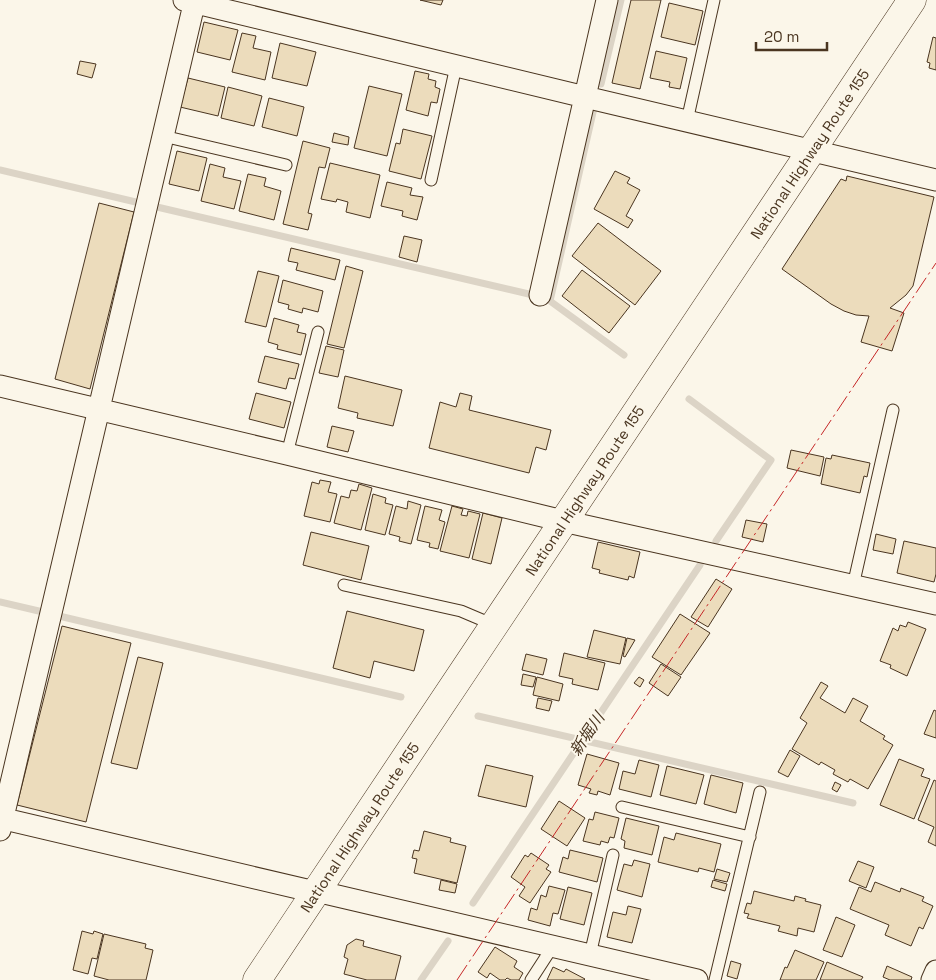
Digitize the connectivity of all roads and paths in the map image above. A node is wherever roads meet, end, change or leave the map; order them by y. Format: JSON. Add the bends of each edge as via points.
{"nodes":[{"id":1,"x":607,"y":0,"type":"edge"},
{"id":2,"x":714,"y":0,"type":"edge"},
{"id":3,"x":912,"y":0,"type":"edge"},
{"id":4,"x":191,"y":1,"type":"edge"},
{"id":5,"x":456,"y":66,"type":"junction"},
{"id":6,"x":585,"y":98,"type":"junction"},
{"id":7,"x":688,"y":121,"type":"junction"},
{"id":8,"x":163,"y":136,"type":"junction"},
{"id":9,"x":811,"y":151,"type":"junction"},
{"id":10,"x":286,"y":164,"type":"dead end"},
{"id":11,"x":431,"y":180,"type":"dead end"},
{"id":12,"x":936,"y":180,"type":"edge"},
{"id":13,"x":540,"y":295,"type":"dead end"},
{"id":14,"x":318,"y":332,"type":"dead end"},
{"id":15,"x":0,"y":386,"type":"edge"},
{"id":16,"x":99,"y":410,"type":"junction"},
{"id":17,"x":892,"y":410,"type":"dead end"},
{"id":18,"x":287,"y":454,"type":"junction"},
{"id":19,"x":563,"y":521,"type":"junction"},
{"id":20,"x":344,"y":585,"type":"dead end"},
{"id":21,"x":853,"y":586,"type":"junction"},
{"id":22,"x":936,"y":604,"type":"edge"},
{"id":23,"x":494,"y":625,"type":"junction"},
{"id":24,"x":760,"y":792,"type":"dead end"},
{"id":25,"x":622,"y":807,"type":"dead end"},
{"id":26,"x":1,"y":822,"type":"edge"},
{"id":27,"x":750,"y":837,"type":"junction"},
{"id":28,"x":613,"y":855,"type":"dead end"},
{"id":29,"x":316,"y":892,"type":"junction"},
{"id":30,"x":553,"y":946,"type":"junction"},
{"id":31,"x":590,"y":955,"type":"junction"},
{"id":32,"x":936,"y":971,"type":"edge"},
{"id":33,"x":257,"y":980,"type":"edge"},
{"id":34,"x":531,"y":980,"type":"edge"},
{"id":35,"x":697,"y":980,"type":"edge"},
{"id":36,"x":715,"y":980,"type":"edge"},
{"id":37,"x":932,"y":980,"type":"edge"}],
"edges":[{"from":1,"to":6,"type":"street"},
{"from":2,"to":7,"type":"lane"},
{"from":3,"to":9,"type":"highway","name":"National Highway Route 155"},
{"from":4,"to":5,"type":"street"},
{"from":4,"to":8,"type":"street"},
{"from":5,"to":6,"type":"street"},
{"from":5,"to":11,"type":"lane"},
{"from":6,"to":7,"type":"street"},
{"from":6,"to":13,"type":"street"},
{"from":7,"to":9,"type":"street"},
{"from":8,"to":10,"type":"lane"},
{"from":8,"to":16,"type":"street"},
{"from":9,"to":12,"type":"street"},
{"from":9,"to":19,"type":"highway","name":"National Highway Route 155"},
{"from":14,"to":18,"type":"lane"},
{"from":15,"to":16,"type":"street"},
{"from":16,"to":18,"type":"street"},
{"from":16,"to":26,"type":"street"},
{"from":17,"to":21,"type":"lane"},
{"from":18,"to":19,"type":"street"},
{"from":19,"to":21,"type":"street"},
{"from":19,"to":23,"type":"highway","name":"National Highway Route 155"},
{"from":20,"to":23,"type":"lane","via":[[461,612]]},
{"from":21,"to":22,"type":"street"},
{"from":23,"to":29,"type":"highway","name":"National Highway Route 155"},
{"from":24,"to":27,"type":"lane"},
{"from":25,"to":27,"type":"lane"},
{"from":26,"to":29,"type":"street"},
{"from":27,"to":36,"type":"lane"},
{"from":28,"to":31,"type":"lane"},
{"from":29,"to":30,"type":"street"},
{"from":29,"to":33,"type":"highway","name":"National Highway Route 155"},
{"from":30,"to":31,"type":"street"},
{"from":30,"to":34,"type":"lane"},
{"from":31,"to":35,"type":"street"},
{"from":32,"to":37,"type":"street"}]}
